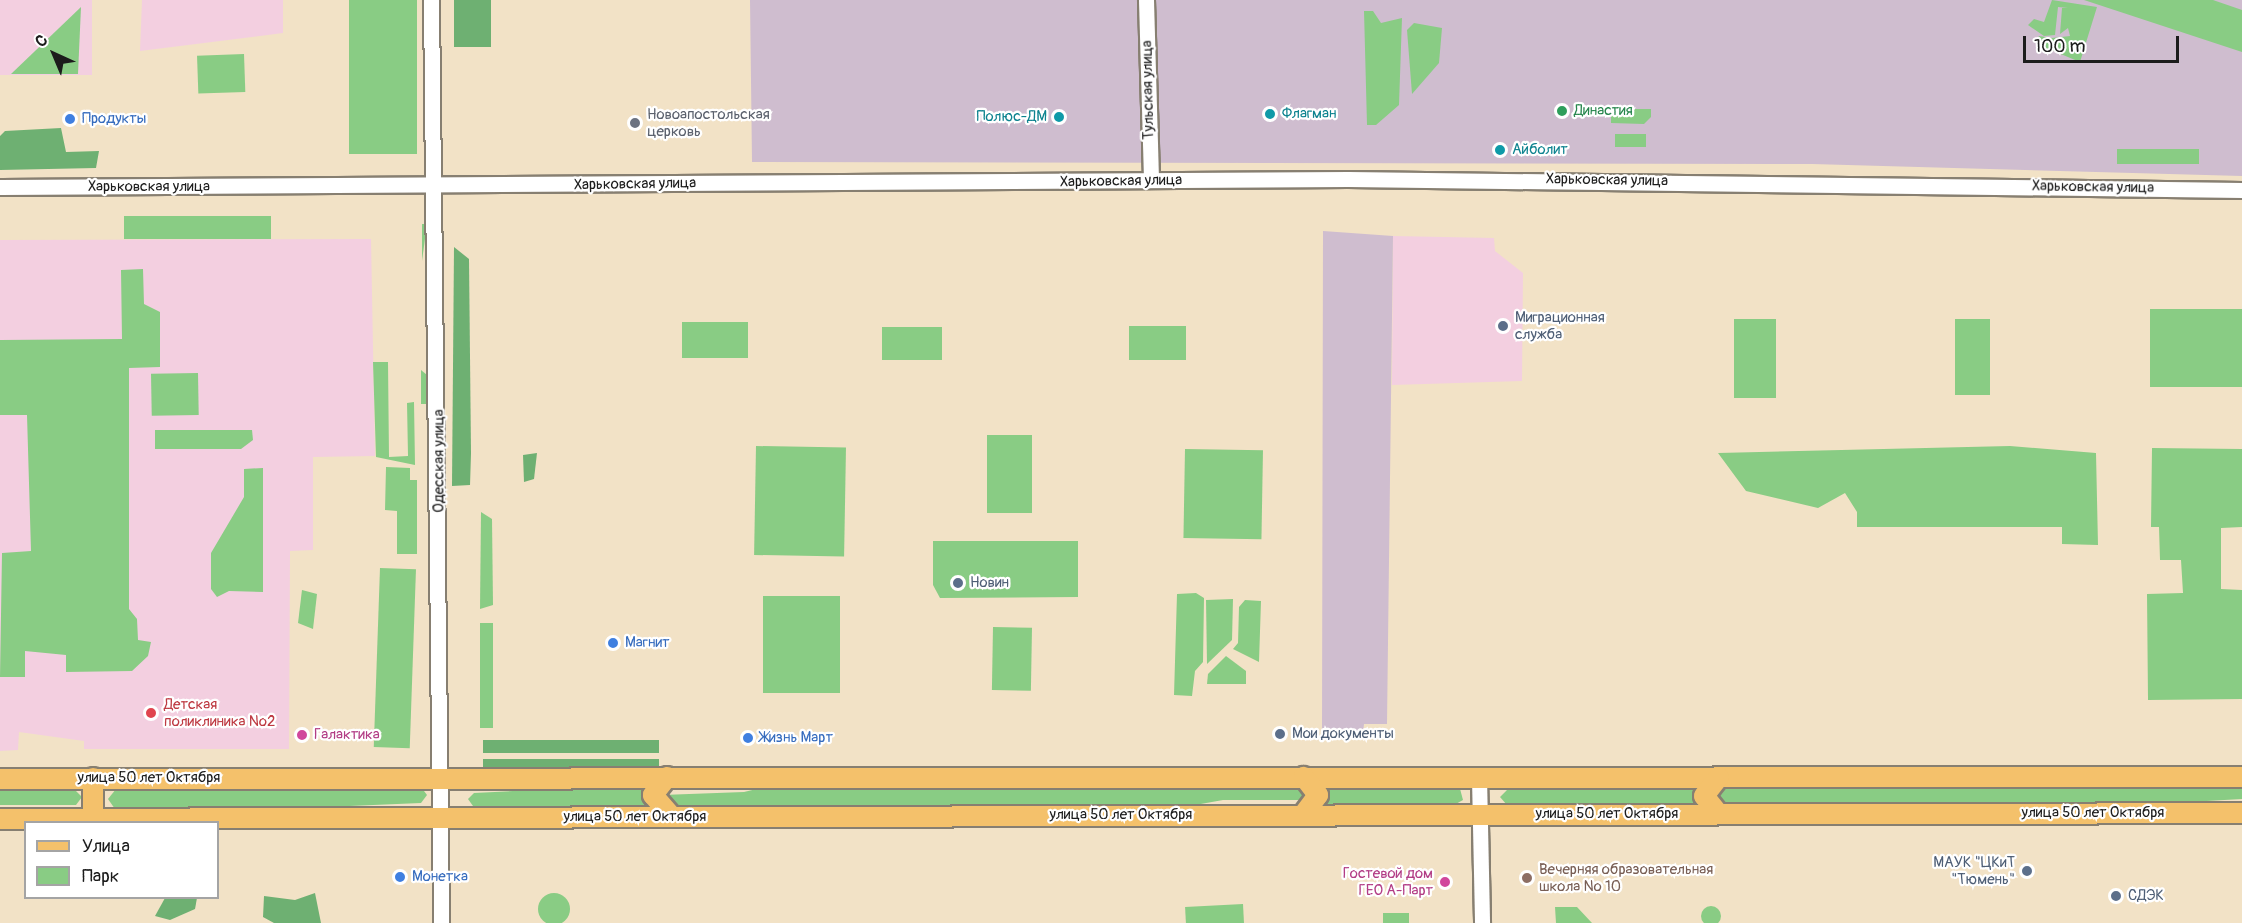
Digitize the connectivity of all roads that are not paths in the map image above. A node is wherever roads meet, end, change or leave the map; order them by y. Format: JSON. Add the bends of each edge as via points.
{"nodes":[{"id":1,"x":431,"y":0,"type":"edge"},
{"id":2,"x":1146,"y":0,"type":"edge"},
{"id":3,"x":1150,"y":180,"type":"junction"},
{"id":4,"x":0,"y":187,"type":"edge"},
{"id":5,"x":437,"y":187,"type":"junction"},
{"id":6,"x":2242,"y":190,"type":"edge"},
{"id":7,"x":441,"y":777,"type":"junction"},
{"id":8,"x":667,"y":777,"type":"junction"},
{"id":9,"x":1304,"y":777,"type":"junction"},
{"id":10,"x":1479,"y":777,"type":"junction"},
{"id":11,"x":1719,"y":777,"type":"junction"},
{"id":12,"x":2242,"y":777,"type":"edge"},
{"id":13,"x":93,"y":778,"type":"junction"},
{"id":14,"x":0,"y":779,"type":"edge"},
{"id":15,"x":1718,"y":813,"type":"junction"},
{"id":16,"x":2242,"y":813,"type":"edge"},
{"id":17,"x":1303,"y":815,"type":"junction"},
{"id":18,"x":1479,"y":815,"type":"junction"},
{"id":19,"x":441,"y":816,"type":"junction"},
{"id":20,"x":671,"y":816,"type":"junction"},
{"id":21,"x":93,"y":818,"type":"junction"},
{"id":22,"x":0,"y":819,"type":"edge"},
{"id":23,"x":441,"y":923,"type":"edge"},
{"id":24,"x":1482,"y":923,"type":"edge"}],
"edges":[{"from":1,"to":5,"type":"street","name":"Одесская улица"},
{"from":2,"to":3,"type":"street","name":"Тульская улица"},
{"from":3,"to":5,"type":"street","name":"Харьковская улица"},
{"from":3,"to":6,"type":"street","name":"Харьковская улица","via":[[1540,179]]},
{"from":4,"to":5,"type":"street","name":"Харьковская улица"},
{"from":5,"to":7,"type":"street","name":"Одесская улица"},
{"from":7,"to":8,"type":"main road","name":"улица 50 лет Октября"},
{"from":7,"to":13,"type":"main road","name":"улица 50 лет Октября"},
{"from":7,"to":19,"type":"street","name":"Одесская улица"},
{"from":8,"to":9,"type":"main road","name":"улица 50 лет Октября"},
{"from":8,"to":20,"type":"main road","via":[[653,795]]},
{"from":9,"to":10,"type":"main road","name":"улица 50 лет Октября"},
{"from":9,"to":17,"type":"main road","via":[[1318,795]]},
{"from":10,"to":11,"type":"main road","name":"улица 50 лет Октября"},
{"from":10,"to":18,"type":"street"},
{"from":11,"to":12,"type":"main road","name":"улица 50 лет Октября"},
{"from":11,"to":15,"type":"main road","via":[[1704,796]]},
{"from":13,"to":14,"type":"main road","name":"улица 50 лет Октября"},
{"from":13,"to":21,"type":"main road"},
{"from":15,"to":16,"type":"main road","name":"улица 50 лет Октября"},
{"from":15,"to":18,"type":"main road","name":"улица 50 лет Октября"},
{"from":17,"to":18,"type":"main road","name":"улица 50 лет Октября"},
{"from":17,"to":20,"type":"main road","name":"улица 50 лет Октября"},
{"from":18,"to":24,"type":"street"},
{"from":19,"to":20,"type":"main road","name":"улица 50 лет Октября"},
{"from":19,"to":21,"type":"main road","name":"улица 50 лет Октября"},
{"from":19,"to":23,"type":"street","name":"Одесская улица"},
{"from":21,"to":22,"type":"main road","name":"улица 50 лет Октября"}]}
